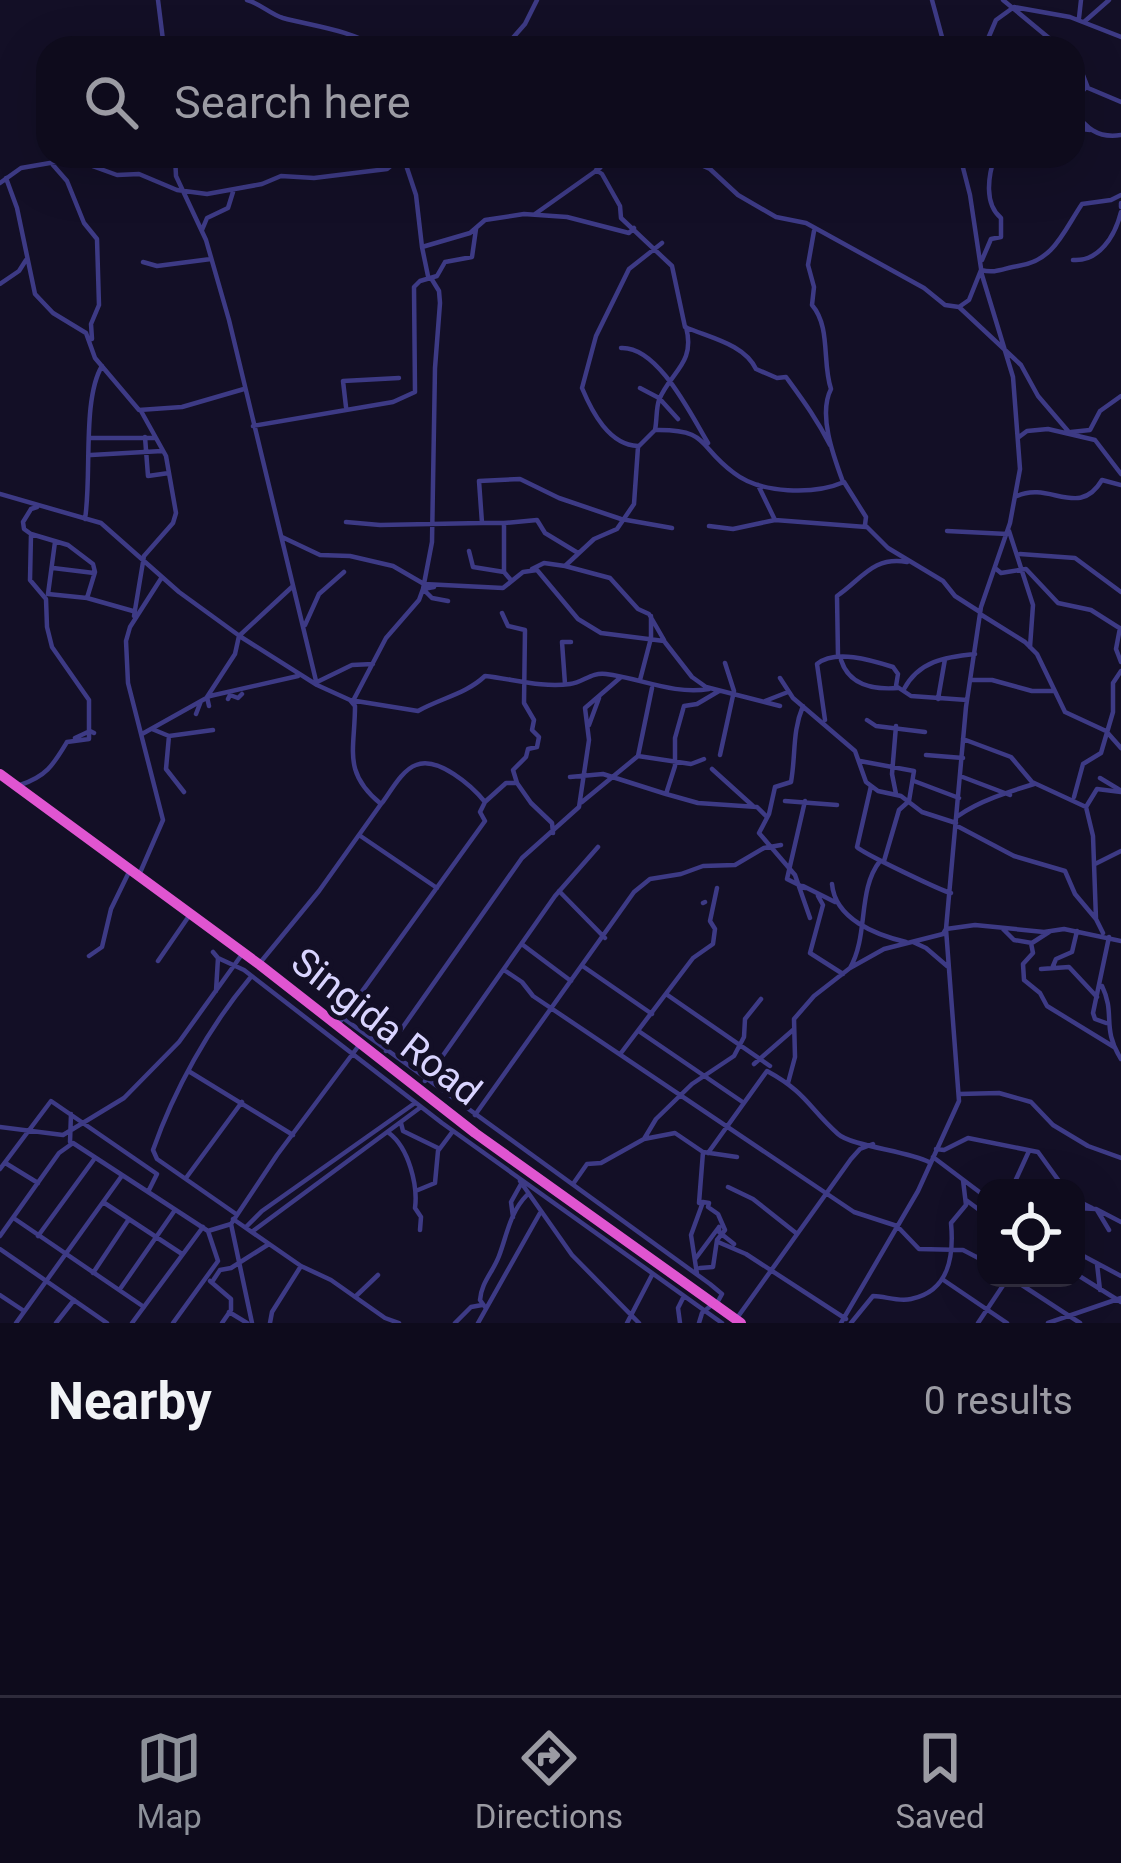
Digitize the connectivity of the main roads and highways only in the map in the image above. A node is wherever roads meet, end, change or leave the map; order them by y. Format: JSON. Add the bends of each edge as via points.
{"nodes":[{"id":1,"x":0,"y":773,"type":"edge"},
{"id":2,"x":739,"y":1321,"type":"edge"}],
"edges":[{"from":1,"to":2,"type":"highway","name":"Singida Road","via":[[239,959],[340,1022],[357,1048]]}]}
